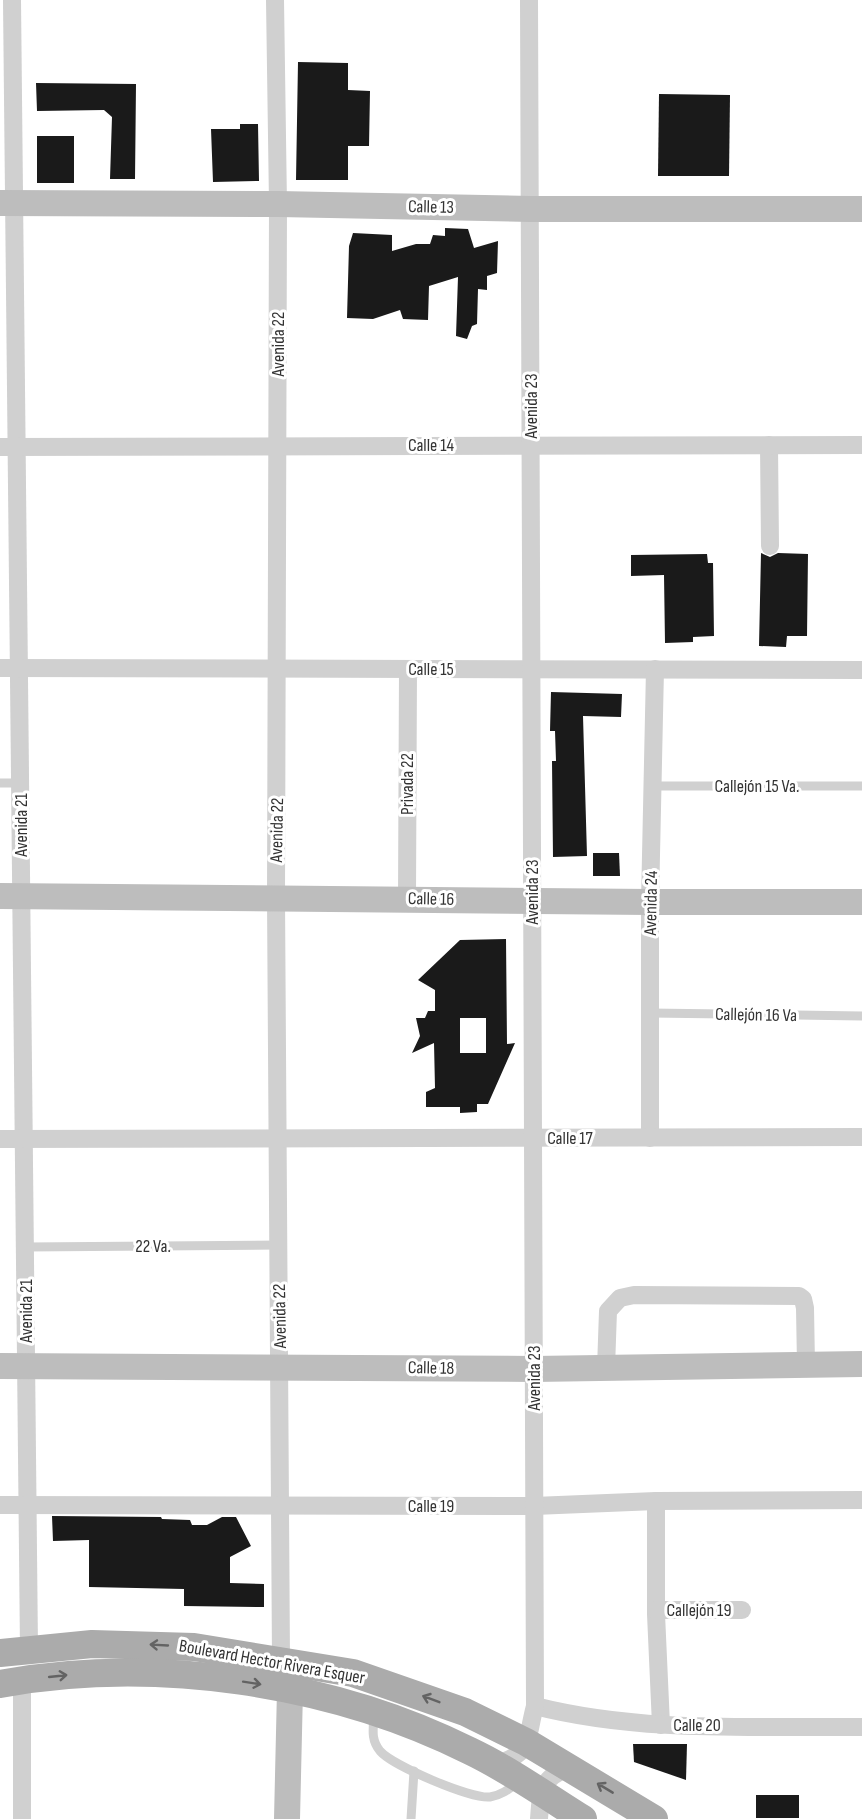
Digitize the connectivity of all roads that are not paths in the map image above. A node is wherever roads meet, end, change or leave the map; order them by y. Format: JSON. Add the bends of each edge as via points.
{"nodes":[{"id":1,"x":12,"y":0,"type":"edge"},
{"id":2,"x":274,"y":0,"type":"edge"},
{"id":3,"x":529,"y":0,"type":"edge"},
{"id":4,"x":7,"y":204,"type":"edge"},
{"id":5,"x":278,"y":204,"type":"junction"},
{"id":6,"x":531,"y":209,"type":"junction"},
{"id":7,"x":862,"y":209,"type":"edge"},
{"id":8,"x":862,"y":444,"type":"edge"},
{"id":9,"x":532,"y":445,"type":"junction"},
{"id":10,"x":769,"y":445,"type":"junction"},
{"id":11,"x":278,"y":446,"type":"junction"},
{"id":12,"x":8,"y":447,"type":"edge"},
{"id":13,"x":770,"y":546,"type":"dead end"},
{"id":14,"x":0,"y":668,"type":"edge"},
{"id":15,"x":19,"y":669,"type":"junction"},
{"id":16,"x":278,"y":669,"type":"junction"},
{"id":17,"x":408,"y":669,"type":"junction"},
{"id":18,"x":532,"y":669,"type":"junction"},
{"id":19,"x":655,"y":669,"type":"junction"},
{"id":20,"x":862,"y":670,"type":"edge"},
{"id":21,"x":0,"y":783,"type":"edge"},
{"id":22,"x":20,"y":783,"type":"junction"},
{"id":23,"x":653,"y":786,"type":"junction"},
{"id":24,"x":862,"y":786,"type":"edge"},
{"id":25,"x":11,"y":896,"type":"edge"},
{"id":26,"x":276,"y":898,"type":"junction"},
{"id":27,"x":407,"y":899,"type":"junction"},
{"id":28,"x":532,"y":901,"type":"junction"},
{"id":29,"x":651,"y":902,"type":"junction"},
{"id":30,"x":862,"y":902,"type":"edge"},
{"id":31,"x":650,"y":1013,"type":"junction"},
{"id":32,"x":862,"y":1016,"type":"edge"},
{"id":33,"x":862,"y":1137,"type":"edge"},
{"id":34,"x":278,"y":1138,"type":"junction"},
{"id":35,"x":533,"y":1138,"type":"junction"},
{"id":36,"x":651,"y":1138,"type":"junction"},
{"id":37,"x":0,"y":1139,"type":"edge"},
{"id":38,"x":24,"y":1139,"type":"junction"},
{"id":39,"x":279,"y":1245,"type":"junction"},
{"id":40,"x":26,"y":1247,"type":"junction"},
{"id":41,"x":862,"y":1364,"type":"edge"},
{"id":42,"x":806,"y":1365,"type":"junction"},
{"id":43,"x":0,"y":1366,"type":"edge"},
{"id":44,"x":26,"y":1366,"type":"junction"},
{"id":45,"x":281,"y":1366,"type":"junction"},
{"id":46,"x":606,"y":1368,"type":"junction"},
{"id":47,"x":534,"y":1369,"type":"junction"},
{"id":48,"x":862,"y":1500,"type":"edge"},
{"id":49,"x":656,"y":1501,"type":"junction"},
{"id":50,"x":0,"y":1505,"type":"edge"},
{"id":51,"x":28,"y":1505,"type":"junction"},
{"id":52,"x":282,"y":1506,"type":"junction"},
{"id":53,"x":534,"y":1506,"type":"junction"},
{"id":54,"x":656,"y":1610,"type":"junction"},
{"id":55,"x":742,"y":1610,"type":"dead end"},
{"id":56,"x":29,"y":1649,"type":"junction"},
{"id":57,"x":0,"y":1653,"type":"edge"},
{"id":58,"x":281,"y":1661,"type":"junction"},
{"id":59,"x":11,"y":1682,"type":"edge"},
{"id":60,"x":290,"y":1690,"type":"junction"},
{"id":61,"x":535,"y":1706,"type":"junction"},
{"id":62,"x":375,"y":1714,"type":"junction"},
{"id":63,"x":661,"y":1725,"type":"junction"},
{"id":64,"x":862,"y":1727,"type":"edge"},
{"id":65,"x":526,"y":1742,"type":"junction"},
{"id":66,"x":496,"y":1764,"type":"junction"},
{"id":67,"x":570,"y":1768,"type":"junction"},
{"id":68,"x":414,"y":1771,"type":"junction"},
{"id":69,"x":534,"y":1797,"type":"edge"},
{"id":70,"x":22,"y":1819,"type":"edge"},
{"id":71,"x":287,"y":1819,"type":"edge"},
{"id":72,"x":411,"y":1819,"type":"edge"},
{"id":73,"x":583,"y":1819,"type":"edge"},
{"id":74,"x":654,"y":1819,"type":"edge"}],
"edges":[{"from":1,"to":4,"type":"street","name":"Avenida 21"},
{"from":2,"to":5,"type":"street","name":"Avenida 22"},
{"from":3,"to":6,"type":"street","name":"Avenida 23"},
{"from":4,"to":5,"type":"street","name":"Calle 13"},
{"from":4,"to":12,"type":"street","name":"Avenida 21"},
{"from":5,"to":6,"type":"street","name":"Calle 13"},
{"from":5,"to":11,"type":"street","name":"Avenida 22"},
{"from":6,"to":7,"type":"street","name":"Calle 13"},
{"from":6,"to":9,"type":"street","name":"Avenida 23"},
{"from":8,"to":10,"type":"street","name":"Calle 14"},
{"from":9,"to":10,"type":"street","name":"Calle 14"},
{"from":9,"to":11,"type":"street","name":"Calle 14"},
{"from":9,"to":18,"type":"street","name":"Avenida 23"},
{"from":10,"to":13,"type":"street"},
{"from":11,"to":12,"type":"street","name":"Calle 14"},
{"from":11,"to":16,"type":"street","name":"Avenida 22"},
{"from":12,"to":15,"type":"street","name":"Avenida 21"},
{"from":14,"to":15,"type":"street","name":"Calle 15"},
{"from":15,"to":16,"type":"street","name":"Calle 15"},
{"from":15,"to":22,"type":"street","name":"Avenida 21"},
{"from":16,"to":17,"type":"street","name":"Calle 15"},
{"from":16,"to":26,"type":"street","name":"Avenida 22"},
{"from":17,"to":18,"type":"street","name":"Calle 15"},
{"from":17,"to":27,"type":"street","name":"Privada 22"},
{"from":18,"to":19,"type":"street","name":"Calle 15"},
{"from":18,"to":28,"type":"street","name":"Avenida 23"},
{"from":19,"to":20,"type":"street","name":"Calle 15"},
{"from":19,"to":23,"type":"street","name":"Avenida 24"},
{"from":21,"to":22,"type":"lane"},
{"from":22,"to":25,"type":"street","name":"Avenida 21"},
{"from":23,"to":24,"type":"lane","name":"Callejón 15 Va."},
{"from":23,"to":29,"type":"street","name":"Avenida 24"},
{"from":25,"to":26,"type":"street","name":"Calle 16"},
{"from":25,"to":38,"type":"street","name":"Avenida 21"},
{"from":26,"to":27,"type":"street","name":"Calle 16"},
{"from":26,"to":34,"type":"street","name":"Avenida 22"},
{"from":27,"to":28,"type":"street","name":"Calle 16"},
{"from":28,"to":29,"type":"street","name":"Calle 16"},
{"from":28,"to":35,"type":"street","name":"Avenida 23"},
{"from":29,"to":30,"type":"street","name":"Calle 16"},
{"from":29,"to":31,"type":"street","name":"Avenida 24"},
{"from":31,"to":32,"type":"lane","name":"Callejón 16 Va"},
{"from":31,"to":36,"type":"street","name":"Avenida 24"},
{"from":33,"to":36,"type":"street","name":"Calle 17"},
{"from":34,"to":35,"type":"street","name":"Calle 17"},
{"from":34,"to":38,"type":"street","name":"Calle 17"},
{"from":34,"to":39,"type":"street","name":"Avenida 22"},
{"from":35,"to":36,"type":"street","name":"Calle 17"},
{"from":35,"to":47,"type":"street","name":"Avenida 23"},
{"from":37,"to":38,"type":"street","name":"Calle 17"},
{"from":38,"to":40,"type":"street","name":"Avenida 21"},
{"from":39,"to":40,"type":"lane","name":"22 Va."},
{"from":39,"to":45,"type":"street","name":"Avenida 22"},
{"from":40,"to":44,"type":"street","name":"Avenida 21"},
{"from":41,"to":42,"type":"street","name":"Calle 18"},
{"from":42,"to":46,"type":"street","name":"Calle 18"},
{"from":42,"to":46,"type":"street","via":[[805,1308],[799,1296],[634,1295],[620,1298],[608,1311]]},
{"from":43,"to":44,"type":"street","name":"Calle 18"},
{"from":44,"to":45,"type":"street","name":"Calle 18"},
{"from":44,"to":51,"type":"street","name":"Avenida 21"},
{"from":45,"to":47,"type":"street","name":"Calle 18"},
{"from":45,"to":52,"type":"street","name":"Avenida 22"},
{"from":46,"to":47,"type":"street","name":"Calle 18"},
{"from":47,"to":53,"type":"street","name":"Avenida 23"},
{"from":48,"to":49,"type":"street","name":"Calle 19"},
{"from":49,"to":53,"type":"street","name":"Calle 19"},
{"from":49,"to":54,"type":"street"},
{"from":50,"to":51,"type":"street","name":"Calle 19"},
{"from":51,"to":52,"type":"street","name":"Calle 19"},
{"from":51,"to":56,"type":"street","name":"Avenida 21"},
{"from":52,"to":53,"type":"street","name":"Calle 19"},
{"from":52,"to":58,"type":"street","name":"Avenida 22"},
{"from":53,"to":61,"type":"street","name":"Avenida 23"},
{"from":54,"to":55,"type":"street","name":"Callejón 19"},
{"from":54,"to":63,"type":"street"},
{"from":56,"to":57,"type":"main road","name":"Boulevard Hector Rivera Esquer"},
{"from":58,"to":56,"type":"main road","name":"Boulevard Hector Rivera Esquer","one_way":true,"via":[[194,1647],[138,1644]]},
{"from":65,"to":58,"type":"main road","name":"Boulevard Hector Rivera Esquer","one_way":true,"via":[[416,1693],[353,1673]]},
{"from":59,"to":60,"type":"main road","name":"Boulevard Hector Rivera Esquer","one_way":true,"via":[[95,1673],[154,1673]]},
{"from":59,"to":70,"type":"street"},
{"from":60,"to":62,"type":"main road","name":"Boulevard Hector Rivera Esquer"},
{"from":60,"to":71,"type":"street"},
{"from":61,"to":63,"type":"street","name":"Calle 20","via":[[579,1717]]},
{"from":61,"to":65,"type":"street","name":"Avenida 23"},
{"from":62,"to":66,"type":"main road","name":"Boulevard Hector Rivera Esquer","via":[[468,1749]]},
{"from":62,"to":68,"type":"lane","via":[[372,1737],[381,1752]]},
{"from":63,"to":64,"type":"street","name":"Calle 20"},
{"from":65,"to":66,"type":"street","via":[[518,1756]]},
{"from":65,"to":67,"type":"main road","name":"Boulevard Hector Rivera Esquer"},
{"from":66,"to":69,"type":"main road","name":"Boulevard Hector Rivera Esquer"},
{"from":67,"to":69,"type":"street","via":[[556,1772]]},
{"from":74,"to":67,"type":"main road","name":"Boulevard Hector Rivera Esquer","one_way":true},
{"from":68,"to":69,"type":"lane","via":[[472,1795],[505,1793]]},
{"from":68,"to":72,"type":"lane"},
{"from":69,"to":73,"type":"main road","name":"Boulevard Hector Rivera Esquer"}]}
